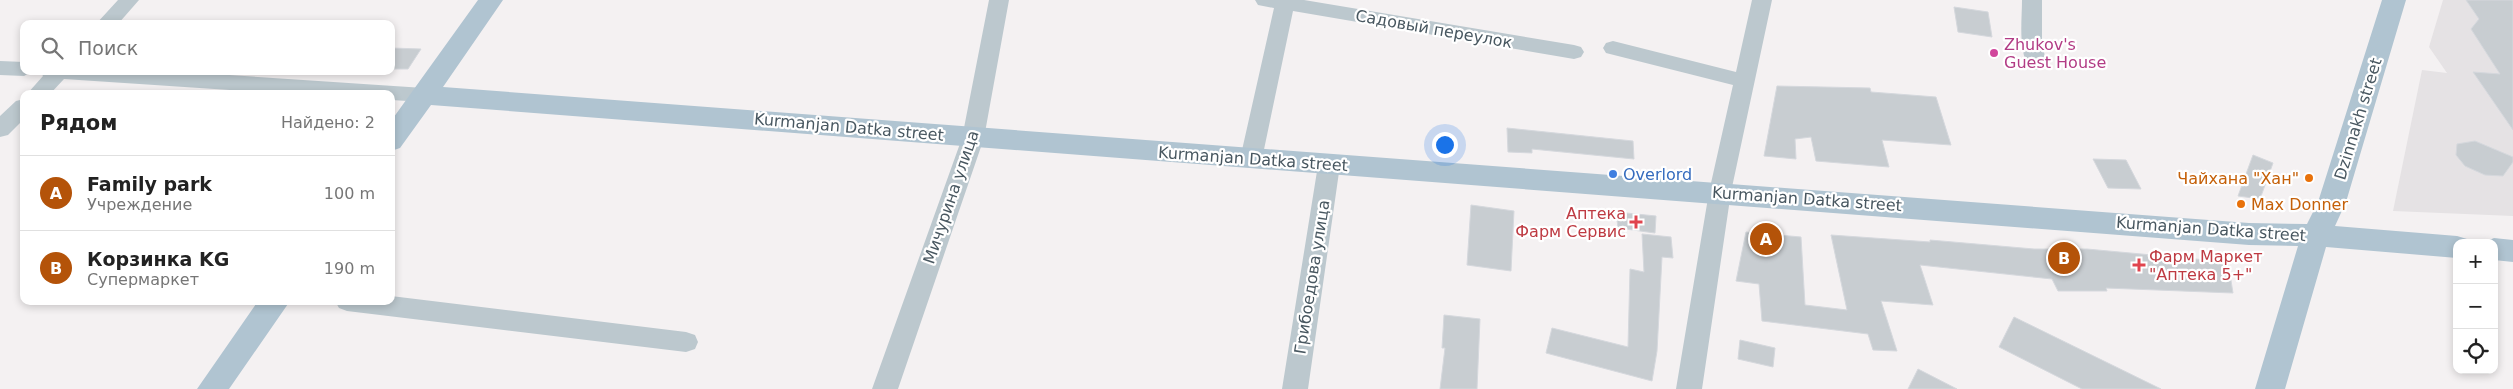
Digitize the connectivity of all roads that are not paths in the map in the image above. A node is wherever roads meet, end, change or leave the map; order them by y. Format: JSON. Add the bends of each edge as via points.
{"nodes":[{"id":1,"x":129,"y":0,"type":"edge"},
{"id":2,"x":491,"y":0,"type":"edge"},
{"id":3,"x":999,"y":0,"type":"edge"},
{"id":4,"x":1762,"y":0,"type":"edge"},
{"id":5,"x":2032,"y":0,"type":"edge"},
{"id":6,"x":2394,"y":0,"type":"edge"},
{"id":7,"x":1275,"y":2,"type":"edge"},
{"id":8,"x":110,"y":20,"type":"edge"},
{"id":9,"x":1613,"y":48,"type":"dead end"},
{"id":10,"x":1574,"y":52,"type":"dead end"},
{"id":11,"x":2036,"y":63,"type":"dead end"},
{"id":12,"x":0,"y":68,"type":"edge"},
{"id":13,"x":20,"y":69,"type":"edge"},
{"id":14,"x":53,"y":75,"type":"edge"},
{"id":15,"x":104,"y":75,"type":"edge"},
{"id":16,"x":1744,"y":81,"type":"junction"},
{"id":17,"x":40,"y":90,"type":"edge"},
{"id":18,"x":344,"y":90,"type":"edge"},
{"id":19,"x":395,"y":93,"type":"edge"},
{"id":20,"x":424,"y":95,"type":"junction"},
{"id":21,"x":20,"y":110,"type":"edge"},
{"id":22,"x":0,"y":129,"type":"edge"},
{"id":23,"x":395,"y":135,"type":"edge"},
{"id":24,"x":973,"y":138,"type":"junction"},
{"id":25,"x":1251,"y":158,"type":"junction"},
{"id":26,"x":1329,"y":165,"type":"junction"},
{"id":27,"x":1720,"y":192,"type":"junction"},
{"id":28,"x":2316,"y":235,"type":"junction"},
{"id":29,"x":2453,"y":247,"type":"edge"},
{"id":30,"x":2498,"y":250,"type":"edge"},
{"id":31,"x":2513,"y":251,"type":"edge"},
{"id":32,"x":272,"y":305,"type":"edge"},
{"id":33,"x":381,"y":305,"type":"edge"},
{"id":34,"x":686,"y":342,"type":"dead end"},
{"id":35,"x":212,"y":389,"type":"edge"},
{"id":36,"x":885,"y":389,"type":"edge"},
{"id":37,"x":1295,"y":389,"type":"edge"},
{"id":38,"x":1689,"y":389,"type":"edge"},
{"id":39,"x":2270,"y":389,"type":"edge"}],
"edges":[{"from":1,"to":8,"type":"street"},
{"from":2,"to":20,"type":"main road"},
{"from":3,"to":24,"type":"street","name":"Мичурина улица"},
{"from":4,"to":16,"type":"street"},
{"from":5,"to":11,"type":"street","via":[[2032,40]]},
{"from":6,"to":28,"type":"main road","name":"Dzinnakh street","via":[[2332,202]]},
{"from":7,"to":10,"type":"street","name":"Садовый переулок"},
{"from":7,"to":25,"type":"street"},
{"from":9,"to":16,"type":"street"},
{"from":12,"to":13,"type":"street"},
{"from":14,"to":17,"type":"street"},
{"from":15,"to":18,"type":"street","name":"Kurmanjan Datka street"},
{"from":16,"to":27,"type":"street"},
{"from":19,"to":20,"type":"street","name":"Kurmanjan Datka street"},
{"from":20,"to":23,"type":"main road"},
{"from":20,"to":24,"type":"main road","name":"Kurmanjan Datka street"},
{"from":21,"to":22,"type":"street"},
{"from":24,"to":25,"type":"main road","name":"Kurmanjan Datka street"},
{"from":24,"to":36,"type":"street","name":"Мичурина улица"},
{"from":25,"to":26,"type":"main road","name":"Kurmanjan Datka street"},
{"from":26,"to":27,"type":"main road","name":"Kurmanjan Datka street"},
{"from":26,"to":37,"type":"street","name":"Грибоедова улица"},
{"from":27,"to":28,"type":"main road","name":"Kurmanjan Datka street","via":[[2249,234]]},
{"from":27,"to":38,"type":"street"},
{"from":28,"to":29,"type":"main road","name":"Kurmanjan Datka street"},
{"from":28,"to":39,"type":"main road"},
{"from":30,"to":31,"type":"main road"},
{"from":32,"to":35,"type":"main road"},
{"from":33,"to":34,"type":"street"}]}
